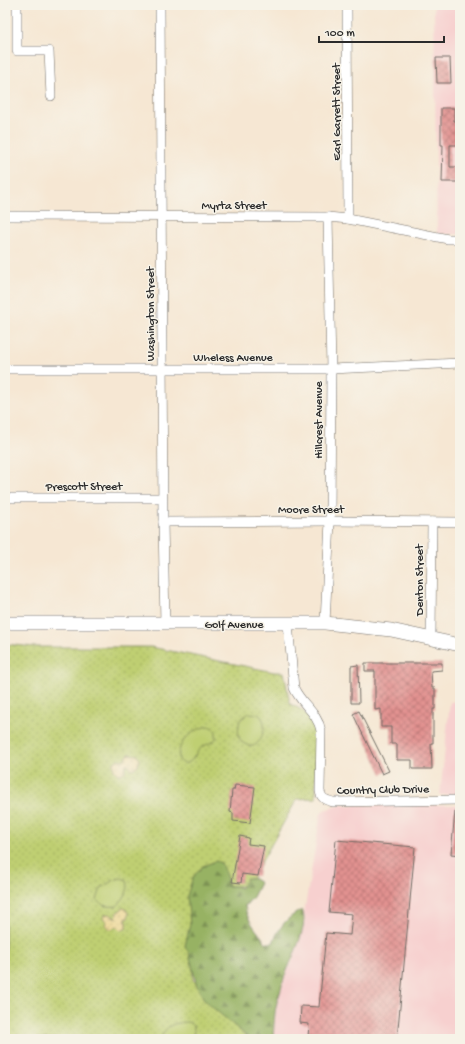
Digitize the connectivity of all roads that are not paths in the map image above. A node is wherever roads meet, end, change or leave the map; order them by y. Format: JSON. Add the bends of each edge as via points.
{"nodes":[{"id":1,"x":17,"y":5,"type":"edge"},
{"id":2,"x":160,"y":5,"type":"edge"},
{"id":3,"x":347,"y":5,"type":"edge"},
{"id":4,"x":51,"y":96,"type":"dead end"},
{"id":5,"x":5,"y":216,"type":"edge"},
{"id":6,"x":161,"y":217,"type":"junction"},
{"id":7,"x":328,"y":217,"type":"junction"},
{"id":8,"x":348,"y":218,"type":"junction"},
{"id":9,"x":460,"y":239,"type":"edge"},
{"id":10,"x":460,"y":363,"type":"edge"},
{"id":11,"x":5,"y":369,"type":"edge"},
{"id":12,"x":162,"y":369,"type":"junction"},
{"id":13,"x":331,"y":369,"type":"junction"},
{"id":14,"x":5,"y":498,"type":"edge"},
{"id":15,"x":162,"y":498,"type":"junction"},
{"id":16,"x":330,"y":521,"type":"junction"},
{"id":17,"x":163,"y":522,"type":"junction"},
{"id":18,"x":432,"y":522,"type":"junction"},
{"id":19,"x":460,"y":522,"type":"edge"},
{"id":20,"x":5,"y":622,"type":"edge"},
{"id":21,"x":326,"y":623,"type":"junction"},
{"id":22,"x":165,"y":624,"type":"junction"},
{"id":23,"x":288,"y":624,"type":"junction"},
{"id":24,"x":431,"y":638,"type":"junction"},
{"id":25,"x":460,"y":645,"type":"edge"},
{"id":26,"x":460,"y":800,"type":"edge"}],
"edges":[{"from":1,"to":4,"type":"street","via":[[17,50],[50,51]]},
{"from":2,"to":6,"type":"street","name":"Washington Street"},
{"from":3,"to":8,"type":"street","name":"Earl Garrett Street"},
{"from":5,"to":6,"type":"street","name":"Myrta Street"},
{"from":6,"to":7,"type":"street","name":"Myrta Street"},
{"from":6,"to":12,"type":"street","name":"Washington Street"},
{"from":7,"to":8,"type":"street","name":"Myrta Street"},
{"from":7,"to":13,"type":"street","name":"Hillcrest Avenue"},
{"from":8,"to":9,"type":"street","name":"Myrta Street","via":[[448,239]]},
{"from":10,"to":13,"type":"street","name":"Wheless Avenue"},
{"from":11,"to":12,"type":"street","name":"Wheless Avenue"},
{"from":12,"to":13,"type":"street","name":"Wheless Avenue"},
{"from":12,"to":15,"type":"street","name":"Washington Street"},
{"from":13,"to":16,"type":"street","name":"Hillcrest Avenue"},
{"from":14,"to":15,"type":"street","name":"Prescott Street"},
{"from":15,"to":17,"type":"street","name":"Washington Street"},
{"from":16,"to":17,"type":"street","name":"Moore Street"},
{"from":16,"to":18,"type":"street","name":"Moore Street"},
{"from":16,"to":21,"type":"street","name":"Hillcrest Avenue"},
{"from":17,"to":22,"type":"street","name":"Washington Street"},
{"from":18,"to":19,"type":"street","name":"Moore Street"},
{"from":18,"to":24,"type":"street","name":"Denton Street"},
{"from":20,"to":22,"type":"main road","name":"Golf Avenue"},
{"from":21,"to":23,"type":"main road","name":"Golf Avenue"},
{"from":21,"to":24,"type":"main road","name":"Golf Avenue","via":[[391,630]]},
{"from":22,"to":23,"type":"main road","name":"Golf Avenue"},
{"from":23,"to":26,"type":"street","name":"Country Club Drive","via":[[294,688],[320,724],[320,791],[323,799],[333,802]]},
{"from":24,"to":25,"type":"main road","name":"Golf Avenue"}]}
